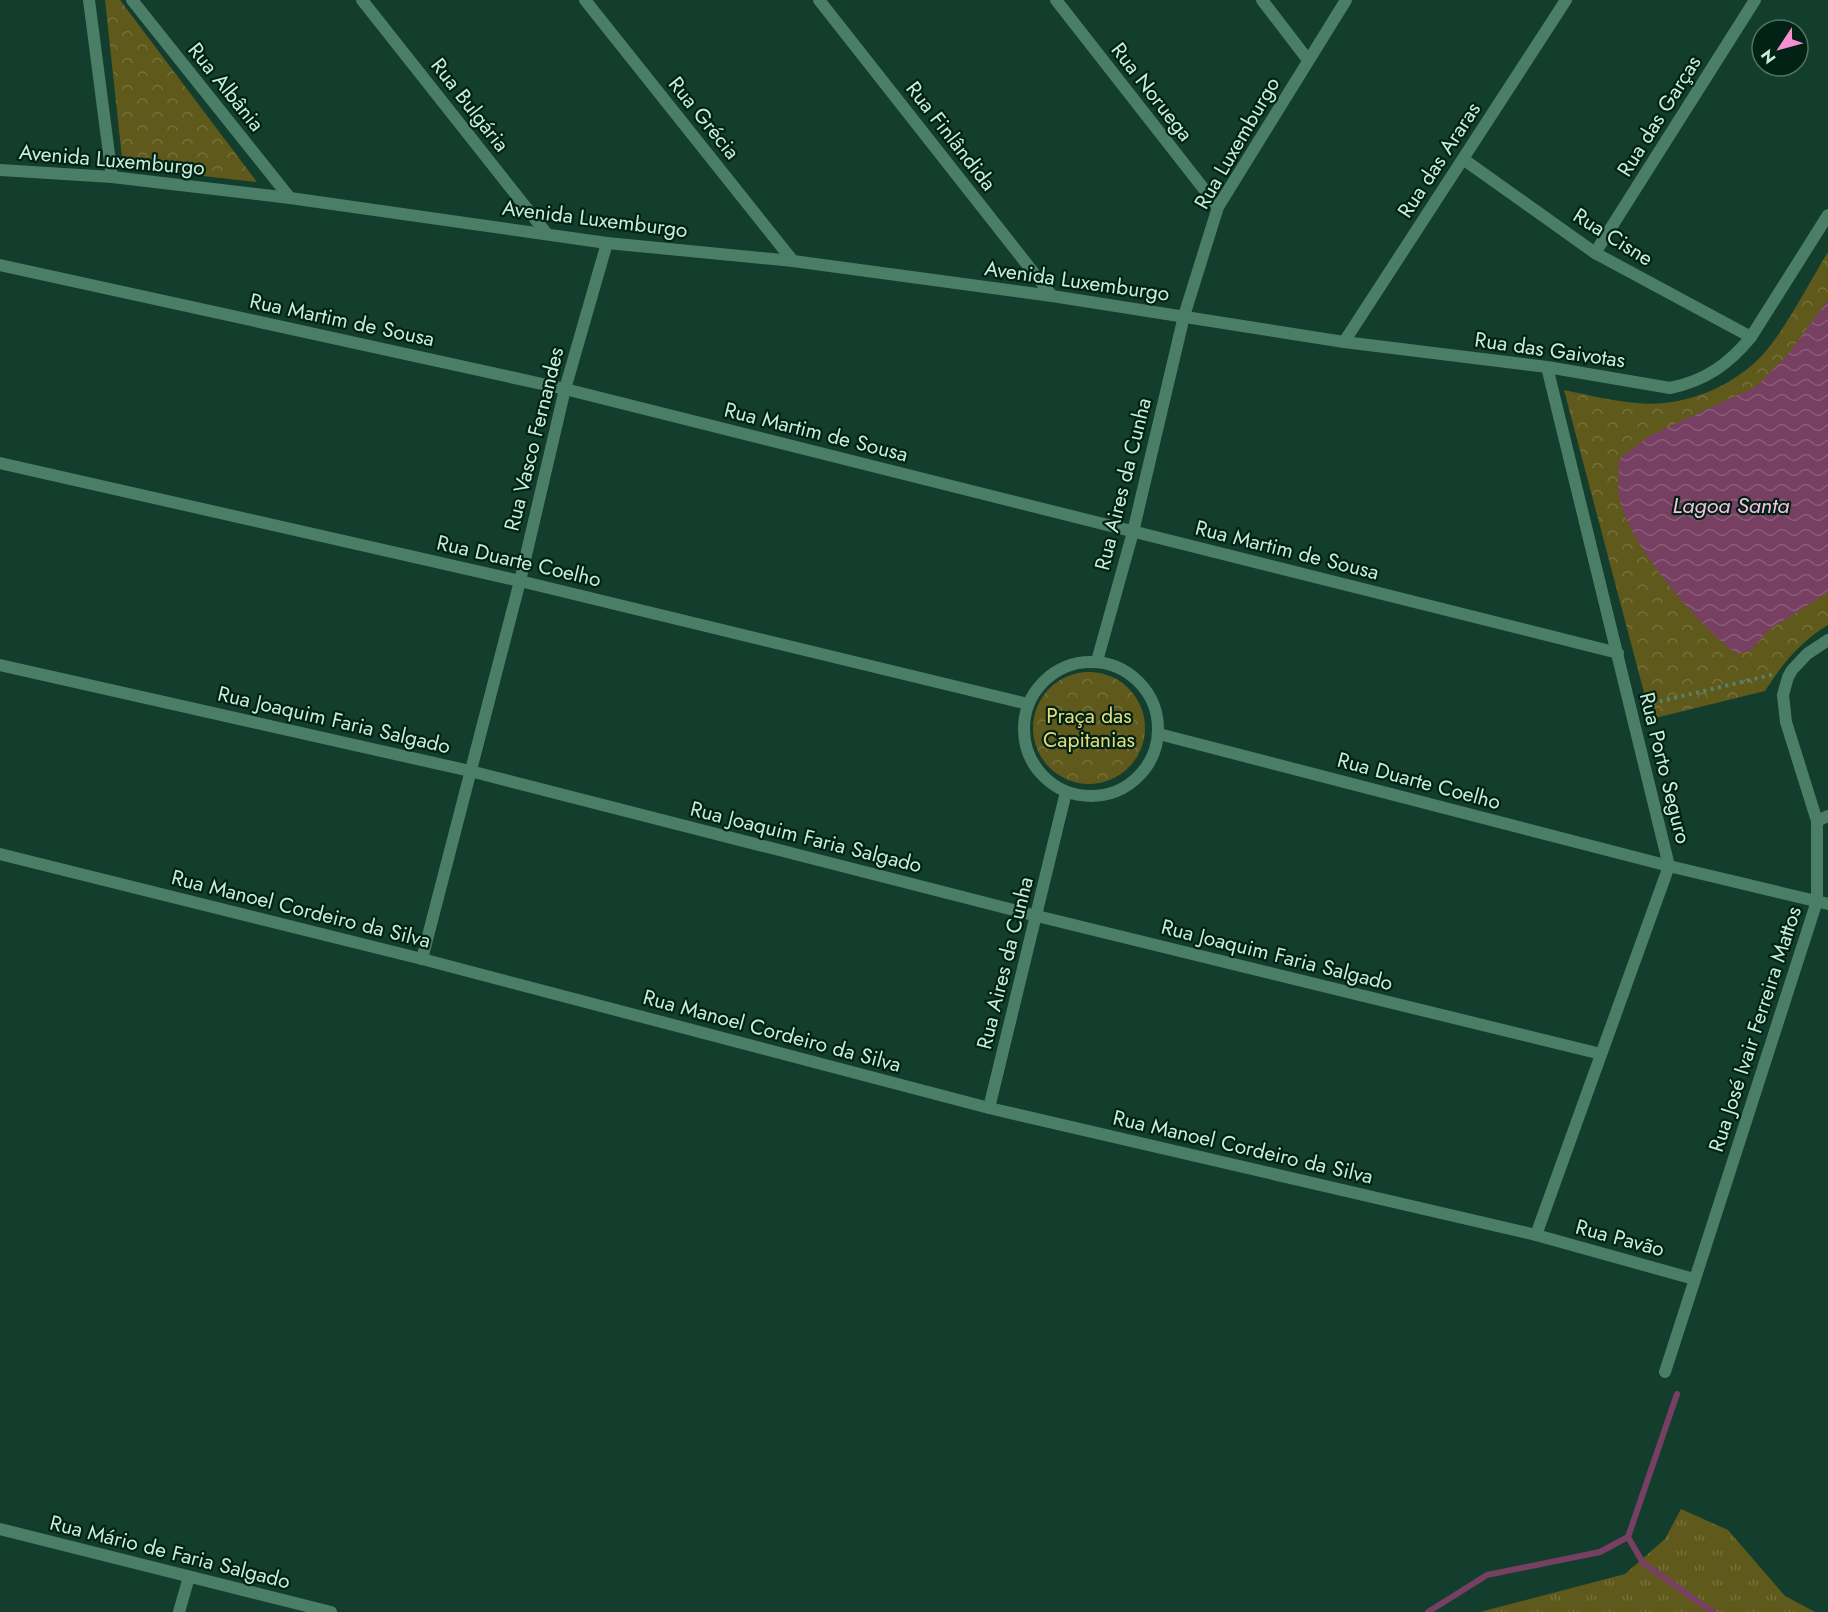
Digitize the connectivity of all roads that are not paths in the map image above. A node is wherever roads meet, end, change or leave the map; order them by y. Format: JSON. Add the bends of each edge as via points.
{"nodes":[{"id":1,"x":89,"y":0,"type":"edge"},
{"id":2,"x":132,"y":0,"type":"edge"},
{"id":3,"x":362,"y":0,"type":"edge"},
{"id":4,"x":585,"y":0,"type":"edge"},
{"id":5,"x":819,"y":0,"type":"edge"},
{"id":6,"x":1056,"y":0,"type":"edge"},
{"id":7,"x":1262,"y":0,"type":"edge"},
{"id":8,"x":1346,"y":0,"type":"edge"},
{"id":9,"x":1566,"y":0,"type":"edge"},
{"id":10,"x":1755,"y":0,"type":"edge"},
{"id":11,"x":1308,"y":60,"type":"junction"},
{"id":12,"x":1463,"y":159,"type":"junction"},
{"id":13,"x":0,"y":170,"type":"edge"},
{"id":14,"x":112,"y":177,"type":"junction"},
{"id":15,"x":290,"y":198,"type":"junction"},
{"id":16,"x":1218,"y":207,"type":"junction"},
{"id":17,"x":1828,"y":215,"type":"edge"},
{"id":18,"x":548,"y":234,"type":"junction"},
{"id":19,"x":607,"y":243,"type":"junction"},
{"id":20,"x":1595,"y":253,"type":"junction"},
{"id":21,"x":793,"y":261,"type":"junction"},
{"id":22,"x":0,"y":265,"type":"edge"},
{"id":23,"x":1052,"y":296,"type":"junction"},
{"id":24,"x":1184,"y":316,"type":"junction"},
{"id":25,"x":1751,"y":337,"type":"junction"},
{"id":26,"x":1344,"y":342,"type":"junction"},
{"id":27,"x":1547,"y":367,"type":"junction"},
{"id":28,"x":565,"y":389,"type":"junction"},
{"id":29,"x":0,"y":463,"type":"edge"},
{"id":30,"x":1133,"y":532,"type":"junction"},
{"id":31,"x":520,"y":581,"type":"junction"},
{"id":32,"x":1828,"y":640,"type":"edge"},
{"id":33,"x":1618,"y":652,"type":"junction"},
{"id":34,"x":1097,"y":661,"type":"junction"},
{"id":35,"x":0,"y":664,"type":"edge"},
{"id":36,"x":1028,"y":704,"type":"junction"},
{"id":37,"x":1159,"y":734,"type":"junction"},
{"id":38,"x":470,"y":771,"type":"junction"},
{"id":39,"x":1066,"y":792,"type":"junction"},
{"id":40,"x":1822,"y":818,"type":"edge"},
{"id":41,"x":0,"y":854,"type":"edge"},
{"id":42,"x":1669,"y":866,"type":"junction"},
{"id":43,"x":1822,"y":903,"type":"edge"},
{"id":44,"x":1037,"y":916,"type":"junction"},
{"id":45,"x":422,"y":960,"type":"junction"},
{"id":46,"x":1601,"y":1054,"type":"junction"},
{"id":47,"x":989,"y":1108,"type":"junction"},
{"id":48,"x":1536,"y":1235,"type":"junction"},
{"id":49,"x":1694,"y":1279,"type":"junction"},
{"id":50,"x":1665,"y":1372,"type":"dead end"},
{"id":51,"x":0,"y":1529,"type":"edge"},
{"id":52,"x":189,"y":1577,"type":"junction"},
{"id":53,"x":179,"y":1612,"type":"edge"},
{"id":54,"x":331,"y":1612,"type":"edge"}],
"edges":[{"from":1,"to":14,"type":"street"},
{"from":2,"to":15,"type":"street","name":"Rua Albânia"},
{"from":3,"to":18,"type":"street","name":"Rua Bulgária"},
{"from":4,"to":21,"type":"street","name":"Rua Grécia"},
{"from":5,"to":23,"type":"street","name":"Rua Finlândida"},
{"from":6,"to":16,"type":"street","name":"Rua Noruega"},
{"from":7,"to":11,"type":"street"},
{"from":8,"to":11,"type":"street","name":"Rua Luxemburgo"},
{"from":9,"to":12,"type":"street","name":"Rua das Araras"},
{"from":10,"to":20,"type":"street","name":"Rua das Garças"},
{"from":11,"to":16,"type":"street","name":"Rua Luxemburgo"},
{"from":12,"to":20,"type":"street","name":"Rua Cisne"},
{"from":12,"to":26,"type":"street","name":"Rua das Araras"},
{"from":13,"to":14,"type":"street","name":"Avenida Luxemburgo"},
{"from":14,"to":15,"type":"street","name":"Avenida Luxemburgo"},
{"from":15,"to":18,"type":"street","name":"Avenida Luxemburgo"},
{"from":16,"to":24,"type":"street","name":"Rua Luxemburgo"},
{"from":17,"to":25,"type":"street","name":"Rua das Gaivotas"},
{"from":18,"to":19,"type":"street","name":"Avenida Luxemburgo"},
{"from":19,"to":21,"type":"street","name":"Avenida Luxemburgo"},
{"from":19,"to":28,"type":"street","name":"Rua Vasco Fernandes"},
{"from":20,"to":25,"type":"street","name":"Rua Cisne"},
{"from":21,"to":23,"type":"street","name":"Avenida Luxemburgo"},
{"from":22,"to":28,"type":"street","name":"Rua Martim de Sousa"},
{"from":23,"to":24,"type":"street","name":"Avenida Luxemburgo"},
{"from":24,"to":26,"type":"street","name":"Rua das Gaivotas"},
{"from":24,"to":30,"type":"street","name":"Rua Aires da Cunha"},
{"from":25,"to":27,"type":"street","name":"Rua das Gaivotas","via":[[1714,373],[1670,388]]},
{"from":26,"to":27,"type":"street","name":"Rua das Gaivotas"},
{"from":27,"to":33,"type":"street","name":"Rua Porto Seguro"},
{"from":28,"to":30,"type":"street","name":"Rua Martim de Sousa"},
{"from":28,"to":31,"type":"street","name":"Rua Vasco Fernandes"},
{"from":29,"to":31,"type":"street","name":"Rua Duarte Coelho"},
{"from":30,"to":33,"type":"street","name":"Rua Martim de Sousa"},
{"from":30,"to":34,"type":"street","name":"Rua Aires da Cunha"},
{"from":31,"to":36,"type":"street","name":"Rua Duarte Coelho"},
{"from":31,"to":38,"type":"street","name":"Rua Vasco Fernandes"},
{"from":32,"to":40,"type":"street","name":"Rua José Ivair Ferreira Mattos","via":[[1792,670],[1783,695],[1786,722]]},
{"from":33,"to":42,"type":"street","name":"Rua Porto Seguro"},
{"from":34,"to":36,"type":"street","via":[[1075,662],[1055,671],[1039,685]]},
{"from":34,"to":37,"type":"street","via":[[1126,670],[1138,680],[1154,704]]},
{"from":35,"to":38,"type":"street","name":"Rua Joaquim Faria Salgado"},
{"from":36,"to":39,"type":"street","via":[[1023,730],[1029,756],[1044,777]]},
{"from":37,"to":39,"type":"street","via":[[1152,759],[1137,779],[1116,792],[1090,797]]},
{"from":37,"to":42,"type":"street","name":"Rua Duarte Coelho"},
{"from":38,"to":44,"type":"street","name":"Rua Joaquim Faria Salgado"},
{"from":38,"to":45,"type":"street","name":"Rua Vasco Fernandes"},
{"from":39,"to":44,"type":"street","name":"Rua Aires da Cunha"},
{"from":40,"to":43,"type":"street","name":"Rua José Ivair Ferreira Mattos"},
{"from":41,"to":45,"type":"street","name":"Rua Manoel Cordeiro da Silva"},
{"from":42,"to":43,"type":"street","name":"Rua Duarte Coelho"},
{"from":42,"to":46,"type":"street","name":"Rua Porto Seguro"},
{"from":43,"to":49,"type":"street","name":"Rua José Ivair Ferreira Mattos"},
{"from":44,"to":46,"type":"street","name":"Rua Joaquim Faria Salgado"},
{"from":44,"to":47,"type":"street","name":"Rua Aires da Cunha"},
{"from":45,"to":47,"type":"street","name":"Rua Manoel Cordeiro da Silva"},
{"from":46,"to":48,"type":"street","name":"Rua Porto Seguro"},
{"from":47,"to":48,"type":"street","name":"Rua Manoel Cordeiro da Silva"},
{"from":48,"to":49,"type":"street","name":"Rua Pavão"},
{"from":49,"to":50,"type":"street","name":"Rua José Ivair Ferreira Mattos"},
{"from":51,"to":52,"type":"street","name":"Rua Mário de Faria Salgado"},
{"from":52,"to":53,"type":"street"},
{"from":52,"to":54,"type":"street","name":"Rua Mário de Faria Salgado"}]}
